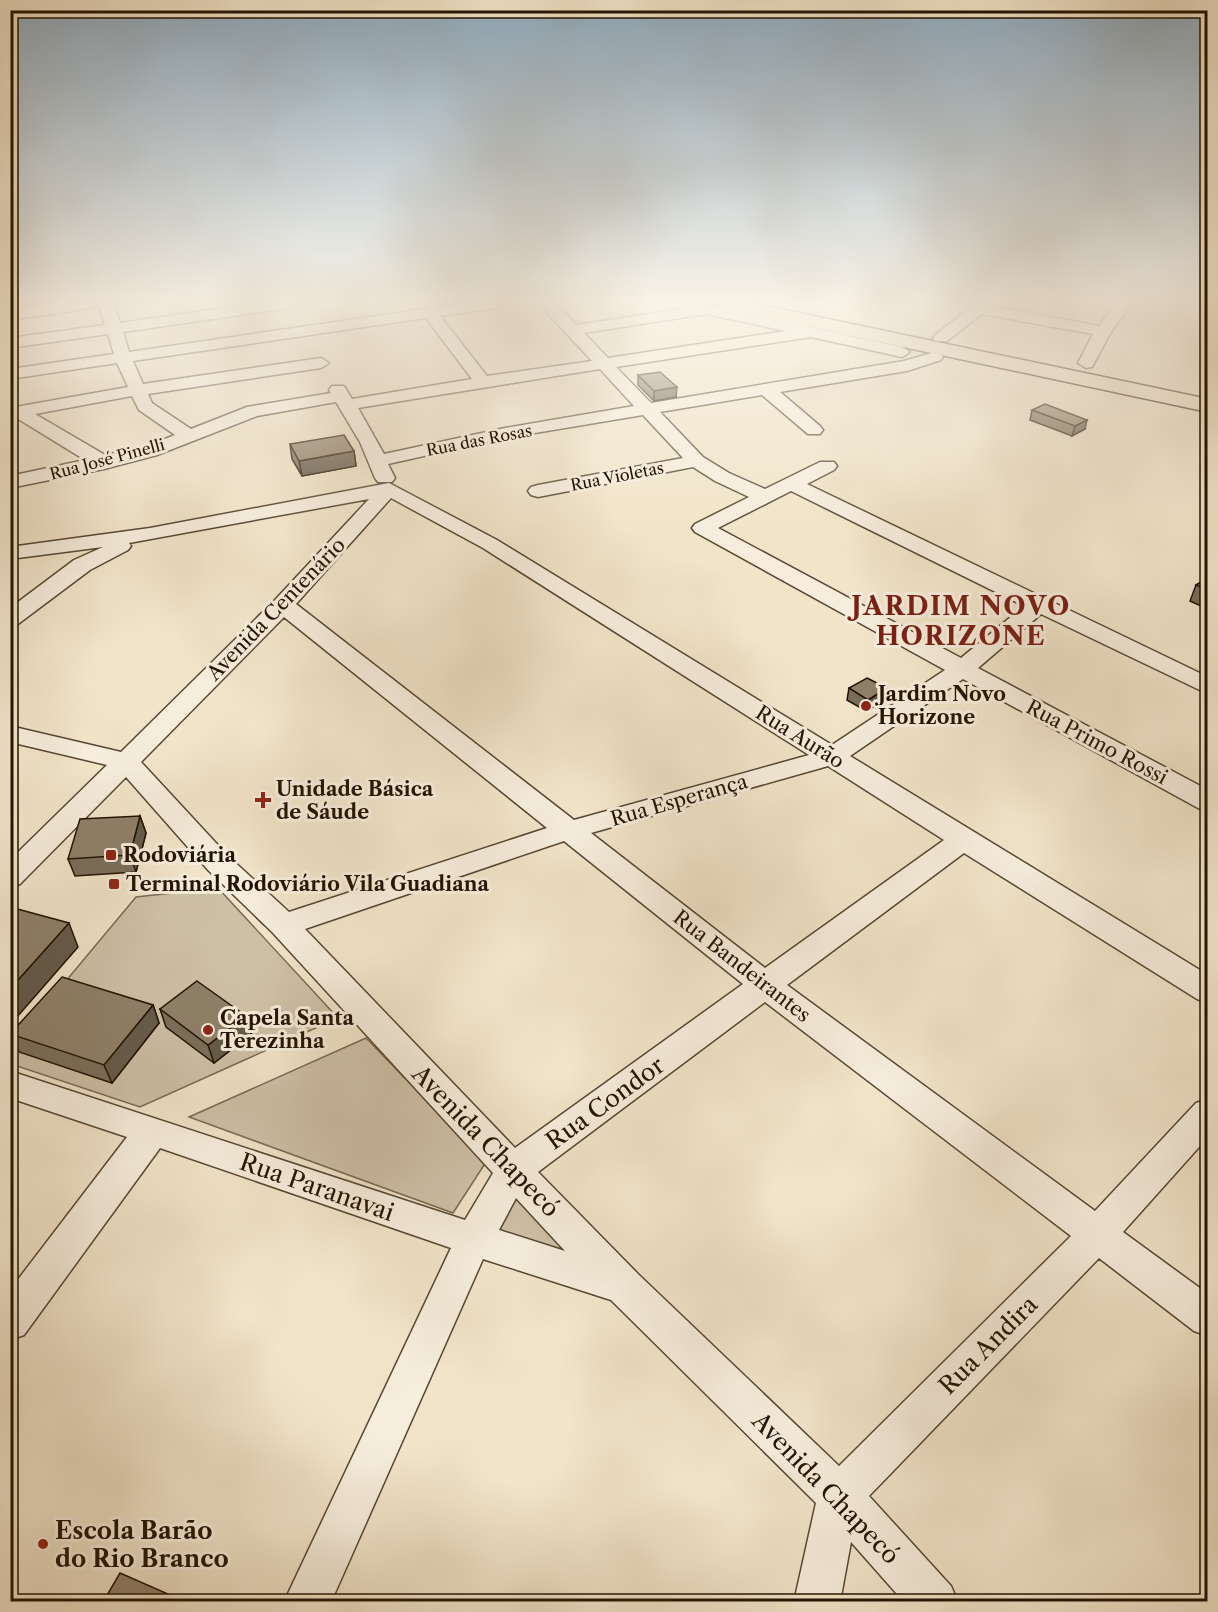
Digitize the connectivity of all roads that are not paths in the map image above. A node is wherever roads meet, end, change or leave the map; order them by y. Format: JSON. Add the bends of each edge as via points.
{"nodes":[{"id":1,"x":132,"y":378,"type":"edge"},
{"id":2,"x":218,"y":378,"type":"edge"},
{"id":3,"x":330,"y":378,"type":"edge"},
{"id":4,"x":480,"y":378,"type":"edge"},
{"id":5,"x":508,"y":378,"type":"edge"},
{"id":6,"x":617,"y":378,"type":"edge"},
{"id":7,"x":832,"y":378,"type":"edge"},
{"id":8,"x":1072,"y":378,"type":"edge"},
{"id":9,"x":483,"y":382,"type":"junction"},
{"id":10,"x":765,"y":389,"type":"junction"},
{"id":11,"x":138,"y":390,"type":"junction"},
{"id":12,"x":344,"y":400,"type":"junction"},
{"id":13,"x":1208,"y":406,"type":"edge"},
{"id":14,"x":646,"y":410,"type":"junction"},
{"id":15,"x":15,"y":413,"type":"edge"},
{"id":16,"x":814,"y":430,"type":"dead end"},
{"id":17,"x":188,"y":435,"type":"junction"},
{"id":18,"x":377,"y":461,"type":"junction"},
{"id":19,"x":696,"y":461,"type":"junction"},
{"id":20,"x":104,"y":463,"type":"junction"},
{"id":21,"x":827,"y":466,"type":"dead end"},
{"id":22,"x":10,"y":482,"type":"edge"},
{"id":23,"x":792,"y":484,"type":"junction"},
{"id":24,"x":389,"y":489,"type":"junction"},
{"id":25,"x":538,"y":491,"type":"dead end"},
{"id":26,"x":766,"y":496,"type":"junction"},
{"id":27,"x":150,"y":534,"type":"junction"},
{"id":28,"x":10,"y":553,"type":"edge"},
{"id":29,"x":283,"y":605,"type":"junction"},
{"id":30,"x":1037,"y":606,"type":"junction"},
{"id":31,"x":10,"y":620,"type":"edge"},
{"id":32,"x":962,"y":669,"type":"junction"},
{"id":33,"x":1208,"y":687,"type":"edge"},
{"id":34,"x":10,"y":734,"type":"edge"},
{"id":35,"x":831,"y":757,"type":"junction"},
{"id":36,"x":126,"y":761,"type":"junction"},
{"id":37,"x":1208,"y":802,"type":"edge"},
{"id":38,"x":569,"y":830,"type":"junction"},
{"id":39,"x":965,"y":838,"type":"junction"},
{"id":40,"x":10,"y":877,"type":"edge"},
{"id":41,"x":284,"y":925,"type":"junction"},
{"id":42,"x":765,"y":985,"type":"junction"},
{"id":43,"x":1208,"y":991,"type":"edge"},
{"id":44,"x":10,"y":1084,"type":"edge"},
{"id":45,"x":1208,"y":1113,"type":"edge"},
{"id":46,"x":153,"y":1130,"type":"junction"},
{"id":47,"x":514,"y":1170,"type":"junction"},
{"id":48,"x":1098,"y":1234,"type":"junction"},
{"id":49,"x":473,"y":1241,"type":"junction"},
{"id":50,"x":624,"y":1287,"type":"junction"},
{"id":51,"x":1208,"y":1318,"type":"edge"},
{"id":52,"x":10,"y":1322,"type":"edge"},
{"id":53,"x":839,"y":1496,"type":"junction"},
{"id":54,"x":307,"y":1602,"type":"edge"},
{"id":55,"x":817,"y":1602,"type":"edge"},
{"id":56,"x":934,"y":1602,"type":"edge"}],
"edges":[{"from":1,"to":11,"type":"street"},
{"from":2,"to":11,"type":"street"},
{"from":3,"to":12,"type":"street"},
{"from":4,"to":9,"type":"street"},
{"from":5,"to":9,"type":"street","name":"Rua José Pinelli"},
{"from":6,"to":14,"type":"street"},
{"from":7,"to":10,"type":"street","name":"Rua das Rosas"},
{"from":8,"to":13,"type":"main road"},
{"from":9,"to":12,"type":"street","name":"Rua José Pinelli"},
{"from":10,"to":14,"type":"street","name":"Rua das Rosas"},
{"from":10,"to":16,"type":"street"},
{"from":11,"to":15,"type":"street"},
{"from":11,"to":17,"type":"street","via":[[151,412]]},
{"from":12,"to":17,"type":"street","name":"Rua José Pinelli","via":[[253,411]]},
{"from":12,"to":18,"type":"street"},
{"from":14,"to":18,"type":"street","name":"Rua das Rosas","via":[[505,433]]},
{"from":14,"to":19,"type":"street"},
{"from":15,"to":20,"type":"street"},
{"from":17,"to":20,"type":"street","name":"Rua José Pinelli","via":[[150,451]]},
{"from":18,"to":24,"type":"street"},
{"from":19,"to":25,"type":"street","name":"Rua Violetas"},
{"from":19,"to":26,"type":"street"},
{"from":20,"to":22,"type":"street","name":"Rua José Pinelli"},
{"from":21,"to":23,"type":"street"},
{"from":23,"to":26,"type":"street"},
{"from":23,"to":30,"type":"street"},
{"from":24,"to":27,"type":"street"},
{"from":24,"to":29,"type":"street","name":"Avenida Centenário"},
{"from":24,"to":35,"type":"street","name":"Rua Aurão","via":[[490,544]]},
{"from":26,"to":32,"type":"street","name":"Rua Primo Rossi","via":[[702,528]]},
{"from":27,"to":28,"type":"street"},
{"from":27,"to":31,"type":"street","via":[[82,565]]},
{"from":29,"to":36,"type":"street","name":"Avenida Centenário"},
{"from":29,"to":38,"type":"street","name":"Rua Bandeirantes"},
{"from":30,"to":32,"type":"street","name":"Rua Esperança"},
{"from":30,"to":33,"type":"street"},
{"from":32,"to":35,"type":"street","name":"Rua Esperança"},
{"from":32,"to":37,"type":"street","name":"Rua Primo Rossi"},
{"from":34,"to":36,"type":"street"},
{"from":35,"to":38,"type":"street","name":"Rua Esperança"},
{"from":35,"to":39,"type":"street","name":"Rua Aurão"},
{"from":36,"to":40,"type":"street","name":"Avenida Centenário"},
{"from":36,"to":41,"type":"street","name":"Avenida Chapecó","via":[[218,863]]},
{"from":38,"to":41,"type":"street","name":"Rua Esperança"},
{"from":38,"to":42,"type":"street","name":"Rua Bandeirantes"},
{"from":39,"to":42,"type":"street","name":"Rua Condor"},
{"from":39,"to":43,"type":"street","name":"Rua Aurão"},
{"from":41,"to":47,"type":"street","name":"Avenida Chapecó"},
{"from":42,"to":47,"type":"street","name":"Rua Condor"},
{"from":42,"to":48,"type":"street","name":"Rua Bandeirantes"},
{"from":44,"to":46,"type":"street","name":"Rua Paranavai"},
{"from":45,"to":48,"type":"street","name":"Rua Andira"},
{"from":46,"to":49,"type":"street","name":"Rua Paranavai"},
{"from":46,"to":52,"type":"street"},
{"from":47,"to":49,"type":"street","name":"Rua Condor"},
{"from":47,"to":50,"type":"street","name":"Avenida Chapecó"},
{"from":48,"to":51,"type":"street","name":"Rua Bandeirantes"},
{"from":48,"to":53,"type":"street","name":"Rua Andira"},
{"from":49,"to":50,"type":"street","name":"Rua Paranavai"},
{"from":49,"to":54,"type":"street","name":"Rua Condor"},
{"from":50,"to":53,"type":"street","name":"Avenida Chapecó"},
{"from":53,"to":55,"type":"street"},
{"from":53,"to":56,"type":"street","name":"Avenida Chapecó"}]}
